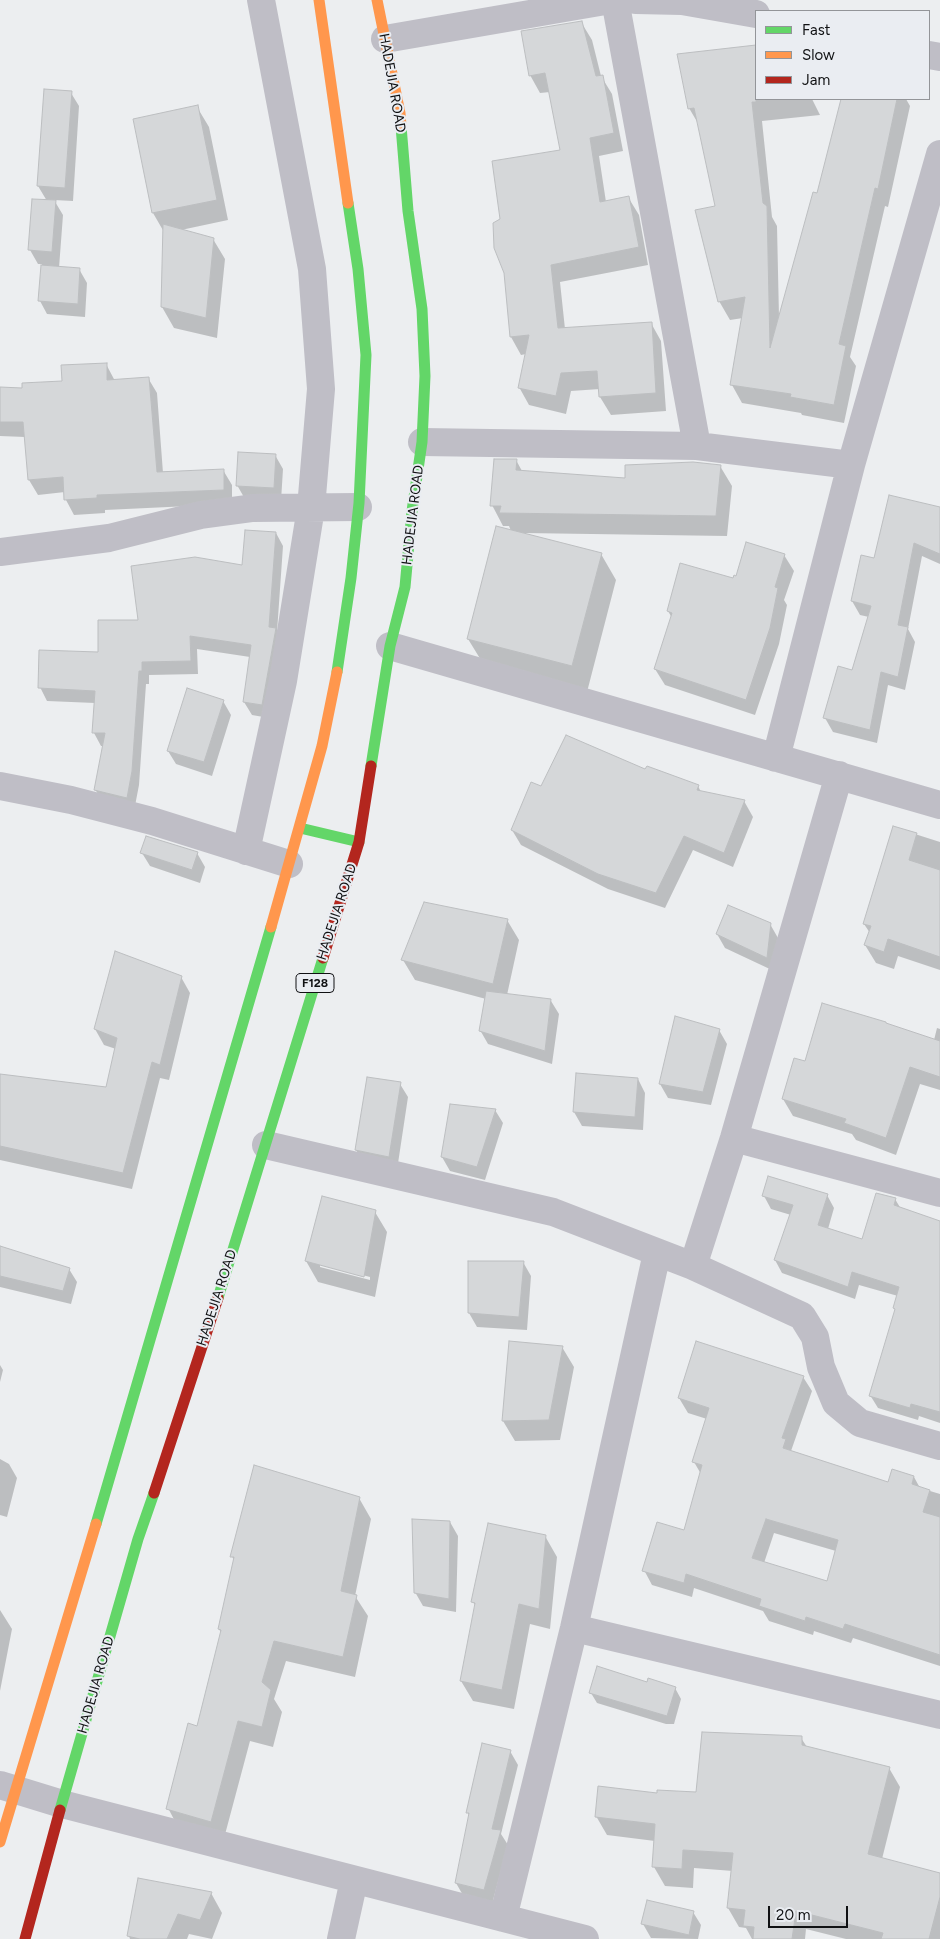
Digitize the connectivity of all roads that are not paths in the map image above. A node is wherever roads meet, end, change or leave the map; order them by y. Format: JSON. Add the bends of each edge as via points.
{"nodes":[{"id":1,"x":261,"y":0,"type":"edge"},
{"id":2,"x":319,"y":0,"type":"edge"},
{"id":3,"x":377,"y":0,"type":"edge"},
{"id":4,"x":611,"y":0,"type":"edge"},
{"id":5,"x":615,"y":0,"type":"edge"},
{"id":6,"x":636,"y":0,"type":"edge"},
{"id":7,"x":755,"y":14,"type":"edge"},
{"id":8,"x":385,"y":39,"type":"junction"},
{"id":9,"x":940,"y":154,"type":"edge"},
{"id":10,"x":422,"y":442,"type":"junction"},
{"id":11,"x":697,"y":446,"type":"junction"},
{"id":12,"x":850,"y":465,"type":"junction"},
{"id":13,"x":358,"y":507,"type":"junction"},
{"id":14,"x":311,"y":508,"type":"junction"},
{"id":15,"x":0,"y":552,"type":"edge"},
{"id":16,"x":390,"y":646,"type":"junction"},
{"id":17,"x":776,"y":758,"type":"junction"},
{"id":18,"x":839,"y":775,"type":"junction"},
{"id":19,"x":0,"y":786,"type":"edge"},
{"id":20,"x":940,"y":805,"type":"edge"},
{"id":21,"x":300,"y":828,"type":"junction"},
{"id":22,"x":359,"y":842,"type":"junction"},
{"id":23,"x":246,"y":851,"type":"junction"},
{"id":24,"x":289,"y":864,"type":"junction"},
{"id":25,"x":734,"y":1138,"type":"junction"},
{"id":26,"x":266,"y":1144,"type":"junction"},
{"id":27,"x":940,"y":1194,"type":"edge"},
{"id":28,"x":657,"y":1253,"type":"junction"},
{"id":29,"x":693,"y":1266,"type":"junction"},
{"id":30,"x":940,"y":1446,"type":"edge"},
{"id":31,"x":574,"y":1628,"type":"junction"},
{"id":32,"x":940,"y":1715,"type":"edge"},
{"id":33,"x":7,"y":1787,"type":"edge"},
{"id":34,"x":62,"y":1804,"type":"junction"},
{"id":35,"x":0,"y":1842,"type":"edge"},
{"id":36,"x":354,"y":1880,"type":"junction"},
{"id":37,"x":503,"y":1918,"type":"junction"},
{"id":38,"x":25,"y":1939,"type":"edge"},
{"id":39,"x":341,"y":1939,"type":"edge"},
{"id":40,"x":585,"y":1939,"type":"edge"}],
"edges":[{"from":1,"to":14,"type":"street","via":[[312,269],[321,388]]},
{"from":2,"to":13,"type":"main road","via":[[358,269],[366,355]]},
{"from":3,"to":8,"type":"main road","name":"HADEJIA ROAD","number":"F128"},
{"from":4,"to":8,"type":"street"},
{"from":5,"to":11,"type":"street"},
{"from":6,"to":7,"type":"street","via":[[682,2]]},
{"from":8,"to":10,"type":"main road","name":"HADEJIA ROAD","number":"F128","via":[[400,113],[408,211],[422,309],[425,376]]},
{"from":9,"to":12,"type":"street"},
{"from":10,"to":11,"type":"street"},
{"from":10,"to":16,"type":"main road","name":"HADEJIA ROAD","number":"F128","via":[[405,587]]},
{"from":11,"to":12,"type":"street"},
{"from":12,"to":17,"type":"street"},
{"from":13,"to":14,"type":"street"},
{"from":13,"to":21,"type":"main road","via":[[340,656],[322,746]]},
{"from":14,"to":15,"type":"street","via":[[254,508],[202,515],[109,538]]},
{"from":14,"to":23,"type":"street","via":[[283,681]]},
{"from":16,"to":17,"type":"street"},
{"from":16,"to":22,"type":"main road","name":"HADEJIA ROAD","number":"F128"},
{"from":17,"to":18,"type":"street"},
{"from":18,"to":20,"type":"street"},
{"from":18,"to":25,"type":"street"},
{"from":19,"to":23,"type":"street","via":[[152,821]]},
{"from":21,"to":22,"type":"main road"},
{"from":21,"to":24,"type":"main road"},
{"from":22,"to":26,"type":"main road","name":"HADEJIA ROAD","number":"F128"},
{"from":23,"to":24,"type":"street"},
{"from":24,"to":33,"type":"main road","via":[[60,1648]]},
{"from":25,"to":27,"type":"street"},
{"from":25,"to":29,"type":"street"},
{"from":26,"to":28,"type":"street","via":[[553,1212]]},
{"from":26,"to":34,"type":"main road","name":"HADEJIA ROAD","number":"F128","via":[[138,1540]]},
{"from":28,"to":29,"type":"street"},
{"from":28,"to":31,"type":"street"},
{"from":29,"to":30,"type":"street","via":[[802,1316],[815,1337],[821,1367],[836,1403],[860,1423]]},
{"from":31,"to":32,"type":"street"},
{"from":31,"to":37,"type":"street"},
{"from":33,"to":34,"type":"street"},
{"from":33,"to":35,"type":"main road"},
{"from":34,"to":36,"type":"street"},
{"from":34,"to":38,"type":"main road","name":"HADEJIA ROAD","number":"F128"},
{"from":36,"to":37,"type":"street"},
{"from":36,"to":39,"type":"street"},
{"from":37,"to":40,"type":"street"}]}
